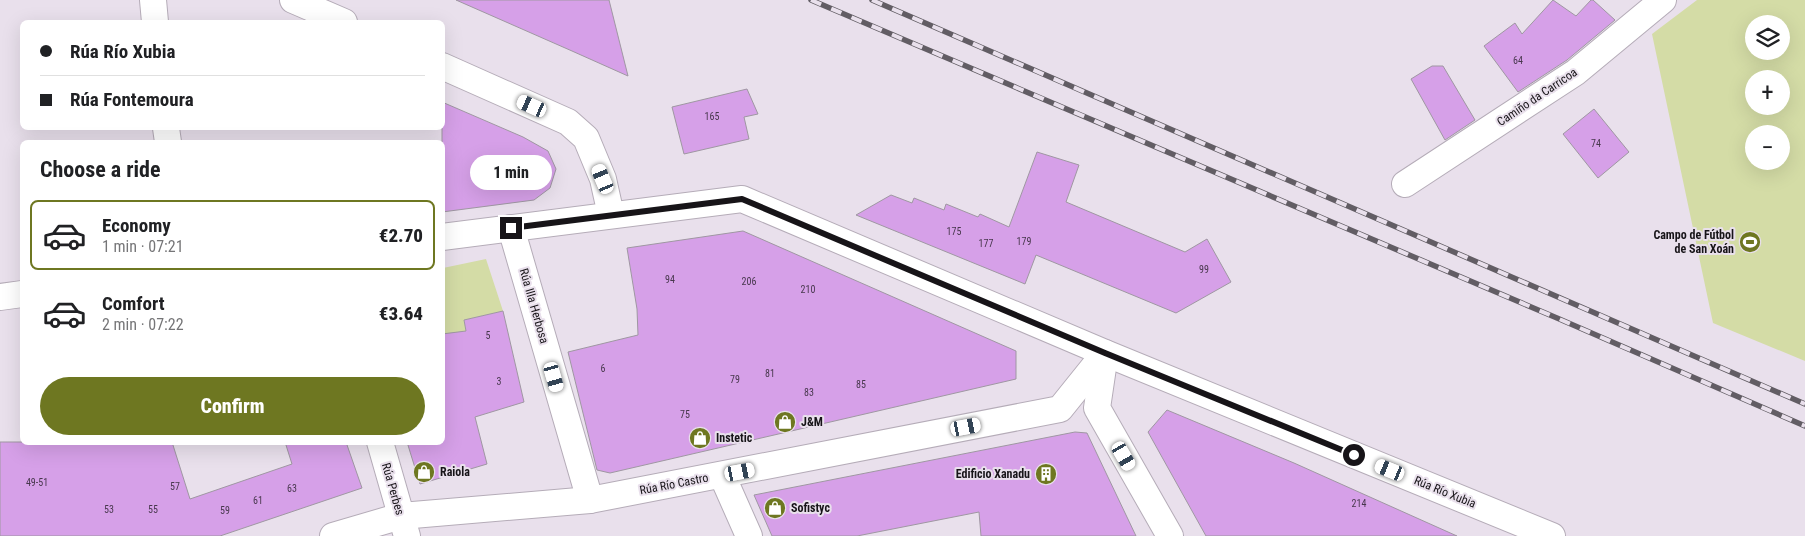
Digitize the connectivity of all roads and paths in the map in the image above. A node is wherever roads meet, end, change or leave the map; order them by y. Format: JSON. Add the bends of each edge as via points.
{"nodes":[{"id":1,"x":153,"y":0,"type":"edge"},
{"id":2,"x":293,"y":0,"type":"edge"},
{"id":3,"x":1663,"y":0,"type":"edge"},
{"id":4,"x":155,"y":20,"type":"edge"},
{"id":5,"x":339,"y":20,"type":"edge"},
{"id":6,"x":445,"y":67,"type":"edge"},
{"id":7,"x":1405,"y":184,"type":"dead end"},
{"id":8,"x":611,"y":215,"type":"junction"},
{"id":9,"x":511,"y":228,"type":"junction"},
{"id":10,"x":445,"y":237,"type":"edge"},
{"id":11,"x":20,"y":294,"type":"edge"},
{"id":12,"x":0,"y":297,"type":"edge"},
{"id":13,"x":1105,"y":353,"type":"junction"},
{"id":14,"x":381,"y":445,"type":"edge"},
{"id":15,"x":722,"y":475,"type":"junction"},
{"id":16,"x":590,"y":500,"type":"junction"},
{"id":17,"x":404,"y":526,"type":"edge"},
{"id":18,"x":1538,"y":533,"type":"edge"},
{"id":19,"x":333,"y":536,"type":"edge"},
{"id":20,"x":749,"y":536,"type":"edge"},
{"id":21,"x":1170,"y":536,"type":"edge"}],
"edges":[{"from":1,"to":4,"type":"street"},
{"from":2,"to":5,"type":"street"},
{"from":3,"to":7,"type":"street","name":"Camiño da Carricoa","via":[[1576,72]]},
{"from":6,"to":8,"type":"street","via":[[568,122],[586,138],[603,179]]},
{"from":8,"to":9,"type":"street","name":"Rúa Río Xubia"},
{"from":8,"to":13,"type":"street","name":"Rúa Río Xubia","via":[[742,199]]},
{"from":9,"to":10,"type":"street","name":"Rúa Río Xubia"},
{"from":9,"to":16,"type":"street","name":"Rúa Illa Herbosa"},
{"from":11,"to":12,"type":"street"},
{"from":13,"to":15,"type":"street","name":"Rúa Río Castro","via":[[1060,409]]},
{"from":13,"to":18,"type":"street","name":"Rúa Río Xubia"},
{"from":13,"to":21,"type":"street","via":[[1096,408]]},
{"from":14,"to":17,"type":"street","name":"Rúa Perbes"},
{"from":15,"to":16,"type":"street","name":"Rúa Río Castro"},
{"from":15,"to":20,"type":"street"},
{"from":16,"to":17,"type":"street","name":"Rúa Río Castro"},
{"from":17,"to":19,"type":"street","name":"Rúa Río Castro"}]}
